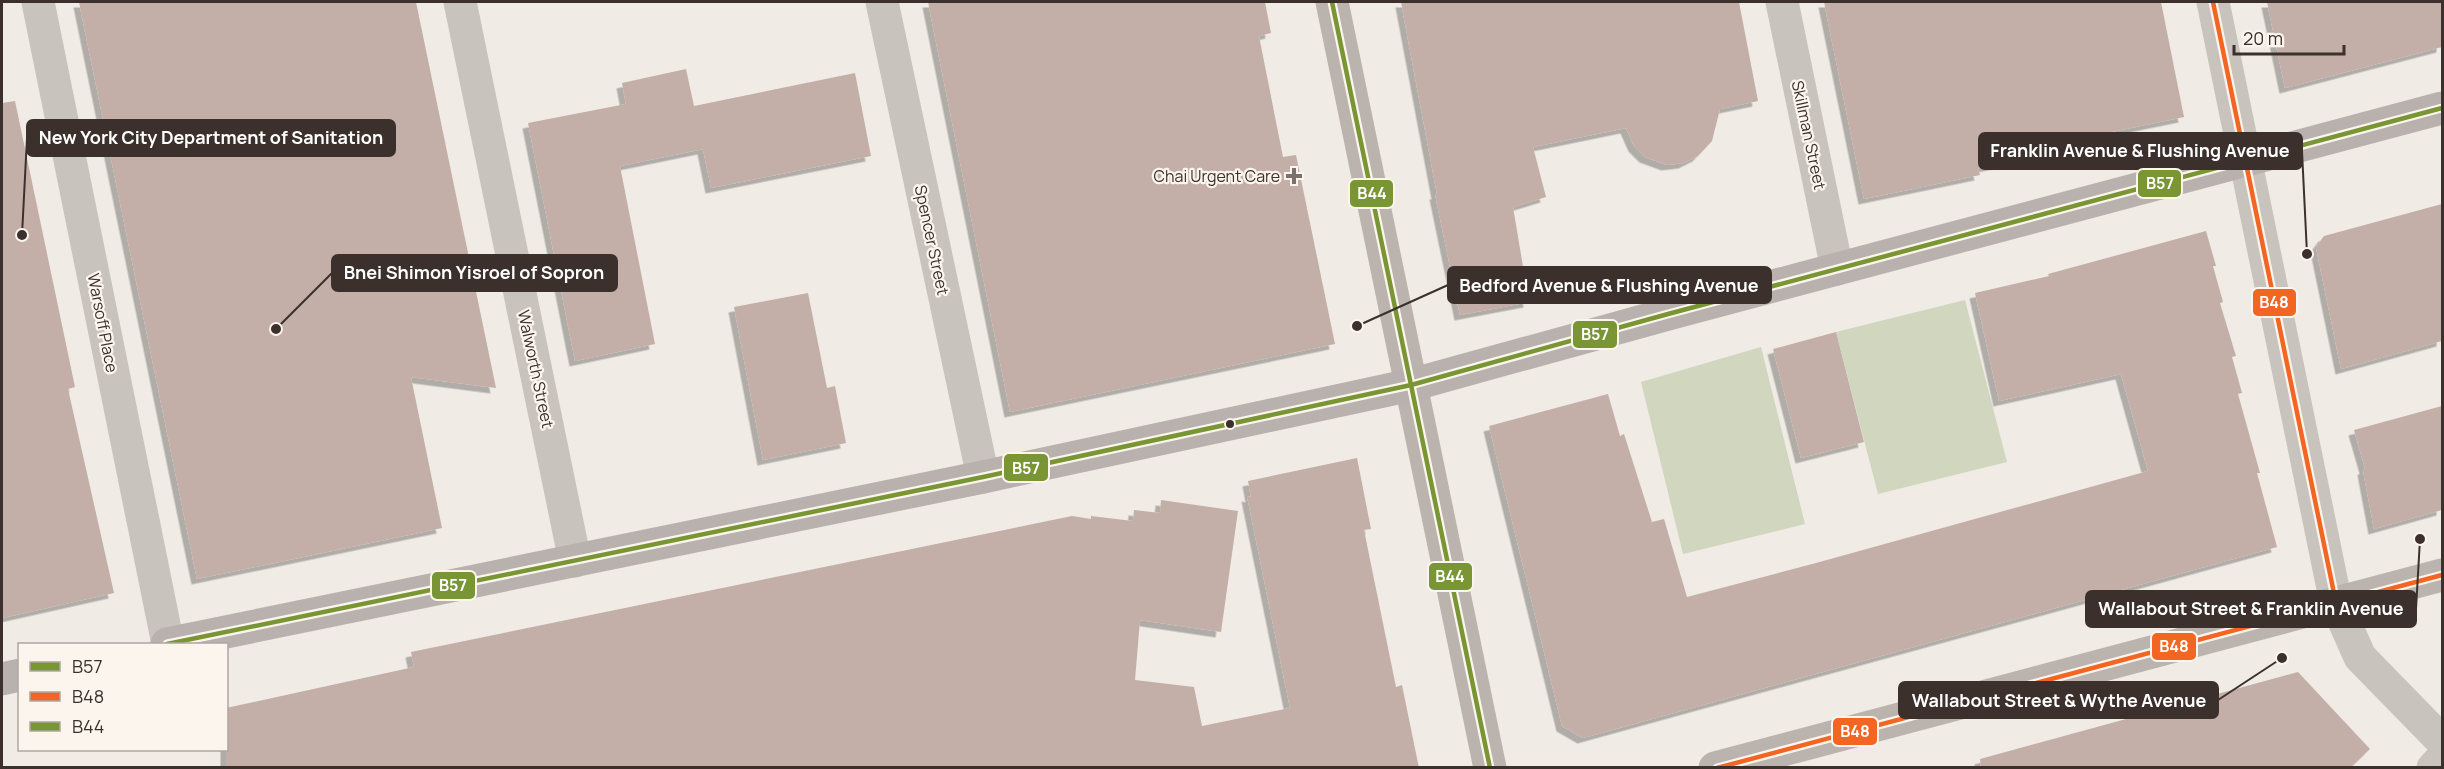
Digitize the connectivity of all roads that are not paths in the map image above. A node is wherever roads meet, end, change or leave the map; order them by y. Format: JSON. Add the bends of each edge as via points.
{"nodes":[{"id":1,"x":38,"y":2,"type":"edge"},
{"id":2,"x":460,"y":2,"type":"edge"},
{"id":3,"x":882,"y":2,"type":"edge"},
{"id":4,"x":1332,"y":2,"type":"edge"},
{"id":5,"x":1782,"y":2,"type":"edge"},
{"id":6,"x":2213,"y":2,"type":"edge"},
{"id":7,"x":2442,"y":108,"type":"edge"},
{"id":8,"x":2246,"y":161,"type":"junction"},
{"id":9,"x":1837,"y":269,"type":"junction"},
{"id":10,"x":1411,"y":384,"type":"junction"},
{"id":11,"x":982,"y":477,"type":"junction"},
{"id":12,"x":575,"y":561,"type":"junction"},
{"id":13,"x":2442,"y":574,"type":"edge"},
{"id":14,"x":2336,"y":603,"type":"junction"},
{"id":15,"x":167,"y":643,"type":"edge"},
{"id":16,"x":177,"y":643,"type":"edge"},
{"id":17,"x":18,"y":675,"type":"edge"},
{"id":18,"x":2,"y":679,"type":"edge"},
{"id":19,"x":2442,"y":741,"type":"edge"},
{"id":20,"x":1783,"y":757,"type":"edge"},
{"id":21,"x":2442,"y":758,"type":"edge"},
{"id":22,"x":1490,"y":768,"type":"edge"},
{"id":23,"x":1715,"y":768,"type":"edge"},
{"id":24,"x":2433,"y":768,"type":"edge"}],
"edges":[{"from":1,"to":15,"type":"street","name":"Warsoff Place"},
{"from":2,"to":12,"type":"street","name":"Walworth Street"},
{"from":3,"to":11,"type":"street","name":"Spencer Street"},
{"from":4,"to":10,"type":"main road"},
{"from":5,"to":9,"type":"street","name":"Skillman Street"},
{"from":6,"to":8,"type":"street"},
{"from":7,"to":8,"type":"main road"},
{"from":8,"to":9,"type":"main road"},
{"from":8,"to":14,"type":"street"},
{"from":9,"to":10,"type":"main road"},
{"from":10,"to":11,"type":"main road"},
{"from":10,"to":22,"type":"main road"},
{"from":11,"to":12,"type":"main road"},
{"from":12,"to":16,"type":"main road"},
{"from":13,"to":14,"type":"main road"},
{"from":14,"to":19,"type":"street","via":[[2360,657]]},
{"from":14,"to":20,"type":"main road"},
{"from":17,"to":18,"type":"main road"},
{"from":20,"to":23,"type":"main road"},
{"from":21,"to":24,"type":"street"}]}
